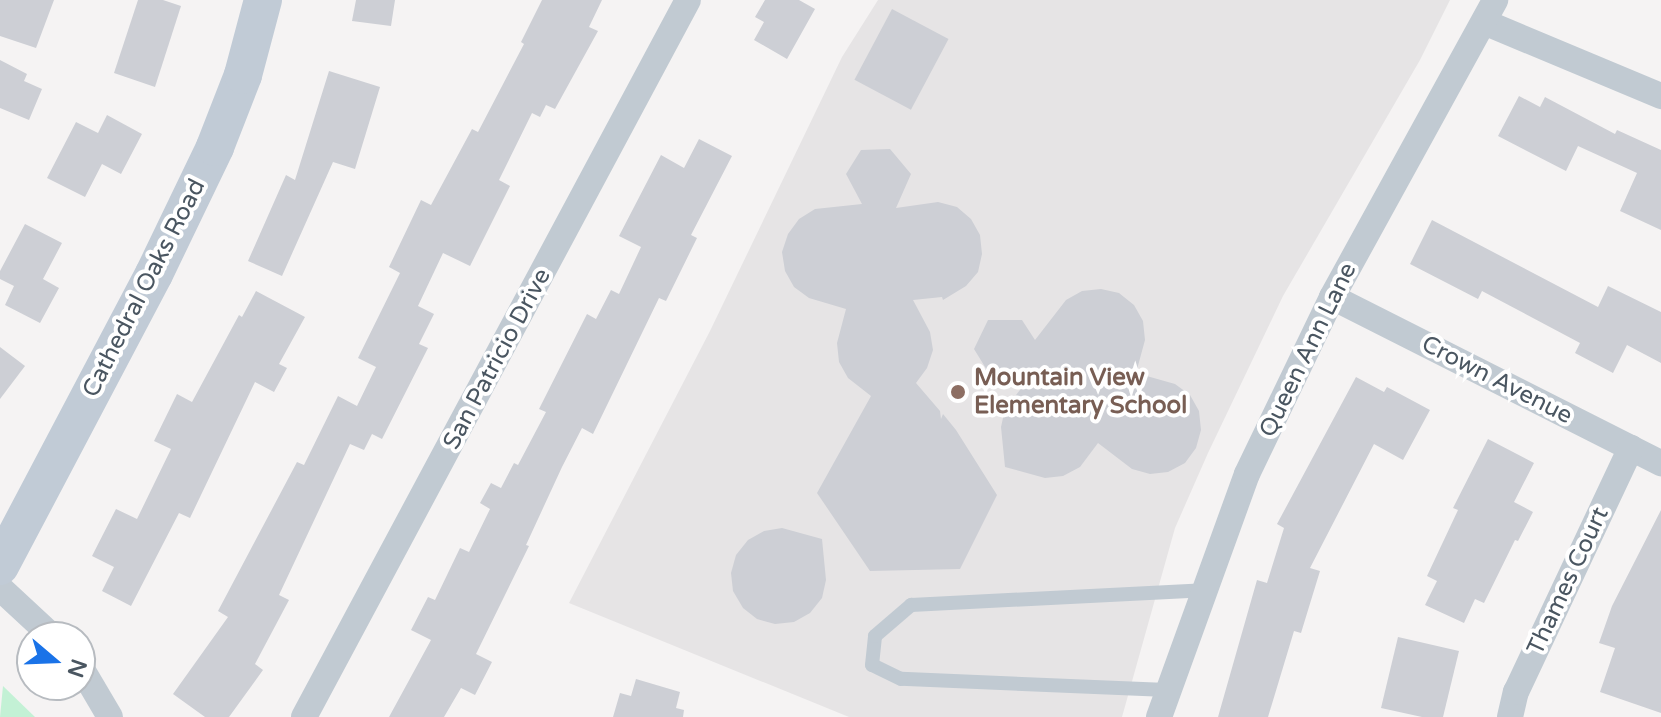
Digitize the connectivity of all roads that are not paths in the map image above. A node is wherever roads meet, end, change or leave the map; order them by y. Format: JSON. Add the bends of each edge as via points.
{"nodes":[{"id":1,"x":263,"y":0,"type":"edge"},
{"id":2,"x":688,"y":0,"type":"edge"},
{"id":3,"x":1489,"y":11,"type":"edge"},
{"id":4,"x":1661,"y":96,"type":"edge"},
{"id":5,"x":1332,"y":297,"type":"junction"},
{"id":6,"x":1631,"y":448,"type":"junction"},
{"id":7,"x":1661,"y":463,"type":"edge"},
{"id":8,"x":0,"y":566,"type":"edge"},
{"id":9,"x":0,"y":588,"type":"edge"},
{"id":10,"x":1204,"y":590,"type":"junction"},
{"id":11,"x":36,"y":621,"type":"edge"},
{"id":12,"x":1167,"y":690,"type":"junction"},
{"id":13,"x":96,"y":693,"type":"edge"},
{"id":14,"x":110,"y":717,"type":"edge"},
{"id":15,"x":304,"y":717,"type":"edge"},
{"id":16,"x":1159,"y":717,"type":"edge"},
{"id":17,"x":1510,"y":717,"type":"edge"}],
"edges":[{"from":1,"to":8,"type":"main road","name":"Cathedral Oaks Road","via":[[243,75],[215,147]]},
{"from":2,"to":15,"type":"street","name":"San Patricio Drive"},
{"from":3,"to":4,"type":"street"},
{"from":3,"to":5,"type":"street","name":"Queen Ann Lane"},
{"from":5,"to":6,"type":"street","name":"Crown Avenue"},
{"from":5,"to":10,"type":"street","name":"Queen Ann Lane","via":[[1247,474]]},
{"from":6,"to":7,"type":"street","name":"Crown Avenue"},
{"from":6,"to":17,"type":"street","name":"Thames Court","via":[[1516,692]]},
{"from":9,"to":11,"type":"street"},
{"from":10,"to":12,"type":"street","name":"Queen Ann Lane"},
{"from":10,"to":12,"type":"lane","via":[[911,605],[875,636],[872,665],[901,679]]},
{"from":12,"to":16,"type":"street","name":"Queen Ann Lane"},
{"from":13,"to":14,"type":"street"}]}
